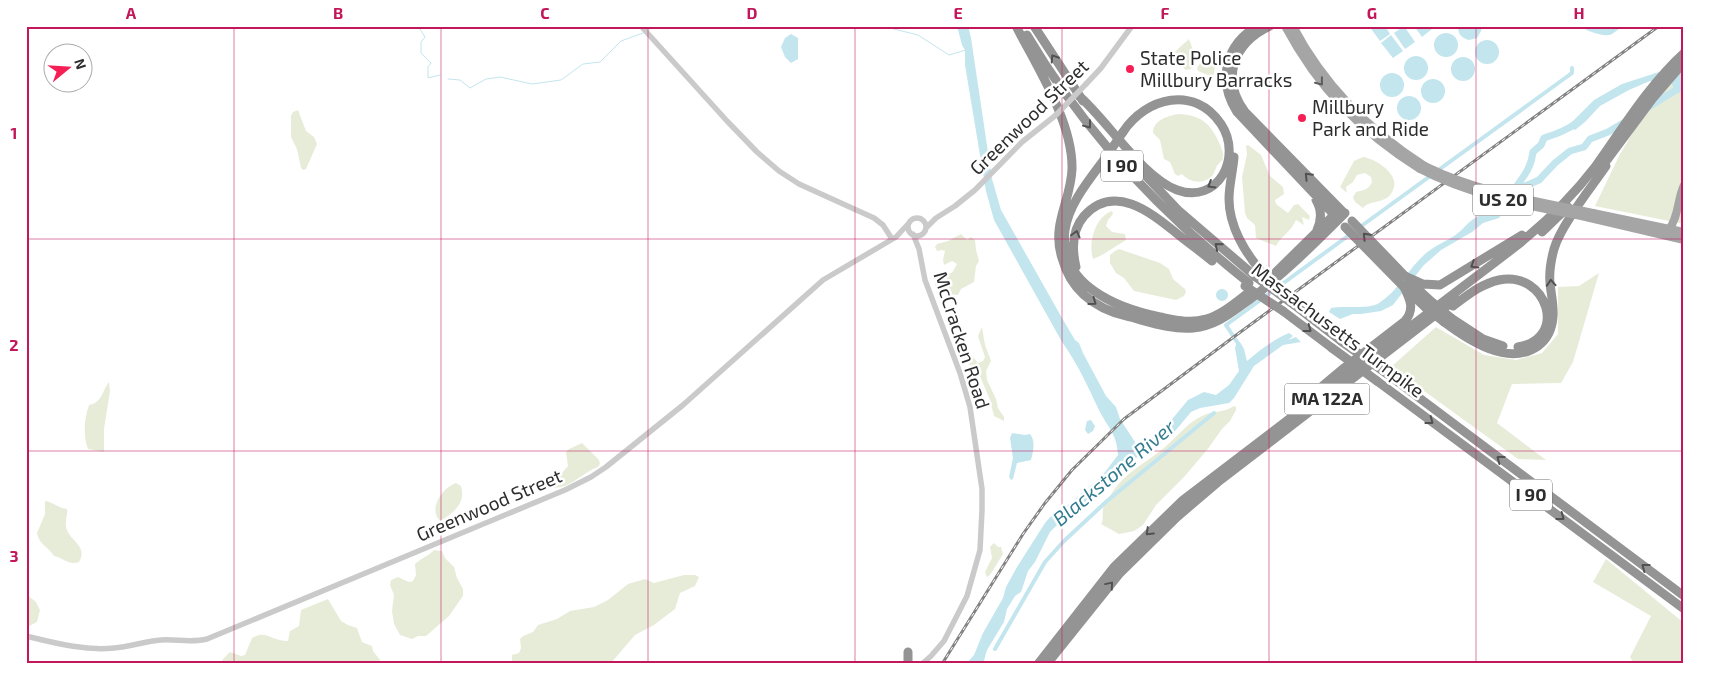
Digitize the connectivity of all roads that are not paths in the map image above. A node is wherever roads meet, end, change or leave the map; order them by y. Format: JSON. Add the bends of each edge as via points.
{"nodes":[{"id":1,"x":641,"y":26,"type":"edge"},
{"id":2,"x":1016,"y":26,"type":"edge"},
{"id":3,"x":1022,"y":26,"type":"edge"},
{"id":4,"x":1034,"y":26,"type":"edge"},
{"id":5,"x":1132,"y":26,"type":"edge"},
{"id":6,"x":1250,"y":26,"type":"edge"},
{"id":7,"x":1258,"y":26,"type":"edge"},
{"id":8,"x":1270,"y":26,"type":"edge"},
{"id":9,"x":1285,"y":26,"type":"edge"},
{"id":10,"x":1293,"y":26,"type":"edge"},
{"id":11,"x":1240,"y":39,"type":"junction"},
{"id":12,"x":1684,"y":53,"type":"edge"},
{"id":13,"x":1684,"y":62,"type":"edge"},
{"id":14,"x":1079,"y":96,"type":"junction"},
{"id":15,"x":1637,"y":113,"type":"junction"},
{"id":16,"x":1121,"y":130,"type":"junction"},
{"id":17,"x":1616,"y":144,"type":"junction"},
{"id":18,"x":1104,"y":155,"type":"junction"},
{"id":19,"x":1423,"y":167,"type":"junction"},
{"id":20,"x":1684,"y":184,"type":"edge"},
{"id":21,"x":1312,"y":193,"type":"junction"},
{"id":22,"x":1592,"y":216,"type":"junction"},
{"id":23,"x":1342,"y":217,"type":"junction"},
{"id":24,"x":936,"y":218,"type":"junction"},
{"id":25,"x":922,"y":219,"type":"junction"},
{"id":26,"x":1545,"y":221,"type":"junction"},
{"id":27,"x":909,"y":223,"type":"junction"},
{"id":28,"x":1669,"y":229,"type":"junction"},
{"id":29,"x":1059,"y":230,"type":"junction"},
{"id":30,"x":924,"y":231,"type":"junction"},
{"id":31,"x":1316,"y":232,"type":"junction"},
{"id":32,"x":1684,"y":232,"type":"edge"},
{"id":33,"x":913,"y":234,"type":"junction"},
{"id":34,"x":894,"y":238,"type":"junction"},
{"id":35,"x":1684,"y":240,"type":"edge"},
{"id":36,"x":919,"y":249,"type":"junction"},
{"id":37,"x":1253,"y":279,"type":"junction"},
{"id":38,"x":1083,"y":281,"type":"junction"},
{"id":39,"x":1411,"y":288,"type":"junction"},
{"id":40,"x":1447,"y":320,"type":"junction"},
{"id":41,"x":1426,"y":324,"type":"junction"},
{"id":42,"x":1234,"y":460,"type":"junction"},
{"id":43,"x":1684,"y":596,"type":"edge"},
{"id":44,"x":1684,"y":609,"type":"edge"},
{"id":45,"x":26,"y":636,"type":"edge"},
{"id":46,"x":908,"y":652,"type":"dead end"},
{"id":47,"x":1041,"y":662,"type":"edge"},
{"id":48,"x":908,"y":664,"type":"edge"},
{"id":49,"x":922,"y":664,"type":"edge"}],
"edges":[{"from":1,"to":34,"type":"street","via":[[727,121],[770,163],[799,184],[874,218]]},
{"from":2,"to":29,"type":"highway","via":[[1064,122],[1070,141],[1071,183]]},
{"from":3,"to":37,"type":"highway","name":"Massachusetts Turnpike","number":"I 90","one_way":true,"via":[[1076,110],[1114,158],[1182,227]]},
{"from":14,"to":4,"type":"highway","name":"Massachusetts Turnpike","number":"I 90","one_way":true},
{"from":5,"to":24,"type":"street","name":"Greenwood Street","bridge":true,"via":[[1101,68],[1056,115],[1022,142],[959,203]]},
{"from":6,"to":11,"type":"highway"},
{"from":7,"to":11,"type":"highway"},
{"from":23,"to":8,"type":"highway","one_way":true,"via":[[1245,112],[1234,93],[1236,56],[1248,40]]},
{"from":9,"to":19,"type":"main road","number":"US 20","one_way":true,"via":[[1309,68],[1351,117],[1376,139]]},
{"from":10,"to":19,"type":"main road","number":"US 20","via":[[1317,66],[1349,104]]},
{"from":11,"to":21,"type":"highway","via":[[1230,56],[1226,76],[1231,103]]},
{"from":12,"to":15,"type":"highway","number":"MA 122A","via":[[1653,86]]},
{"from":13,"to":15,"type":"highway","number":"MA 122A"},
{"from":16,"to":14,"type":"highway","one_way":true,"via":[[1139,112],[1156,103],[1193,102],[1206,109],[1222,125],[1230,147],[1228,163],[1223,176],[1206,189],[1186,192],[1170,187],[1138,160]]},
{"from":37,"to":14,"type":"highway","name":"Massachusetts Turnpike","number":"I 90","one_way":true,"via":[[1172,204]]},
{"from":15,"to":17,"type":"highway","number":"MA 122A"},
{"from":16,"to":18,"type":"highway"},
{"from":16,"to":37,"type":"highway","via":[[1138,108],[1169,96],[1196,99],[1219,114],[1230,131],[1234,149],[1229,199],[1233,221],[1245,248]]},
{"from":17,"to":26,"type":"highway","number":"MA 122A"},
{"from":40,"to":17,"type":"highway","one_way":true,"via":[[1476,343],[1508,354],[1532,349],[1545,339],[1553,316],[1550,266],[1556,243]]},
{"from":17,"to":41,"type":"highway","number":"MA 122A","via":[[1554,222]]},
{"from":18,"to":29,"type":"highway","via":[[1071,200]]},
{"from":18,"to":38,"type":"highway","via":[[1070,211],[1065,230],[1068,256]]},
{"from":19,"to":22,"type":"main road","number":"US 20","bridge":true,"via":[[1442,180],[1481,194]]},
{"from":20,"to":28,"type":"main road"},
{"from":21,"to":23,"type":"highway"},
{"from":21,"to":31,"type":"highway","via":[[1321,213]]},
{"from":22,"to":28,"type":"main road","number":"US 20"},
{"from":22,"to":35,"type":"main road","number":"US 20"},
{"from":29,"to":23,"type":"highway","one_way":true,"via":[[1059,244],[1066,268],[1078,289],[1094,304],[1169,327],[1188,328],[1210,324],[1229,315],[1285,272]]},
{"from":23,"to":31,"type":"highway"},
{"from":23,"to":39,"type":"highway","bridge":true},
{"from":39,"to":23,"type":"highway","one_way":true,"bridge":true,"via":[[1405,276]]},
{"from":24,"to":25,"type":"street","name":"Greenwood Street"},
{"from":24,"to":30,"type":"street","name":"Greenwood Street"},
{"from":25,"to":27,"type":"street","via":[[914,218]]},
{"from":25,"to":30,"type":"street"},
{"from":26,"to":39,"type":"highway","one_way":true,"via":[[1446,282]]},
{"from":26,"to":42,"type":"highway","number":"MA 122A"},
{"from":27,"to":33,"type":"street"},
{"from":27,"to":34,"type":"street","name":"Greenwood Street"},
{"from":28,"to":32,"type":"main road","number":"US 20"},
{"from":30,"to":33,"type":"street"},
{"from":30,"to":36,"type":"street","name":"McCracken Road"},
{"from":31,"to":38,"type":"highway","via":[[1272,276],[1205,320],[1186,321],[1145,313],[1104,298]]},
{"from":33,"to":34,"type":"street","name":"Greenwood Street"},
{"from":33,"to":36,"type":"street","name":"McCracken Road"},
{"from":34,"to":45,"type":"street","name":"Greenwood Street","via":[[823,280],[683,405],[601,470],[565,490],[196,642],[161,640],[94,649]]},
{"from":36,"to":49,"type":"street","name":"McCracken Road","via":[[925,280],[970,407],[982,489],[981,540],[967,596],[949,632]]},
{"from":38,"to":37,"type":"highway","one_way":true,"via":[[1075,265],[1073,242],[1080,222],[1090,210],[1112,202],[1136,205]]},
{"from":43,"to":37,"type":"highway","name":"Massachusetts Turnpike","number":"I 90","one_way":true,"bridge":true,"via":[[1293,304]]},
{"from":37,"to":44,"type":"highway","name":"Massachusetts Turnpike","number":"I 90","one_way":true,"bridge":true,"via":[[1283,311]]},
{"from":39,"to":40,"type":"highway","bridge":true},
{"from":39,"to":42,"type":"highway","via":[[1411,309],[1402,324]]},
{"from":40,"to":41,"type":"highway","via":[[1483,339],[1509,348],[1523,347],[1543,331],[1547,308],[1534,288],[1520,281],[1502,279],[1477,288]]},
{"from":47,"to":41,"type":"highway","number":"MA 122A","one_way":true,"via":[[1120,573],[1177,516]]},
{"from":42,"to":47,"type":"highway","number":"MA 122A","one_way":true,"via":[[1183,500],[1128,552],[1101,582]]},
{"from":46,"to":48,"type":"highway"}]}
